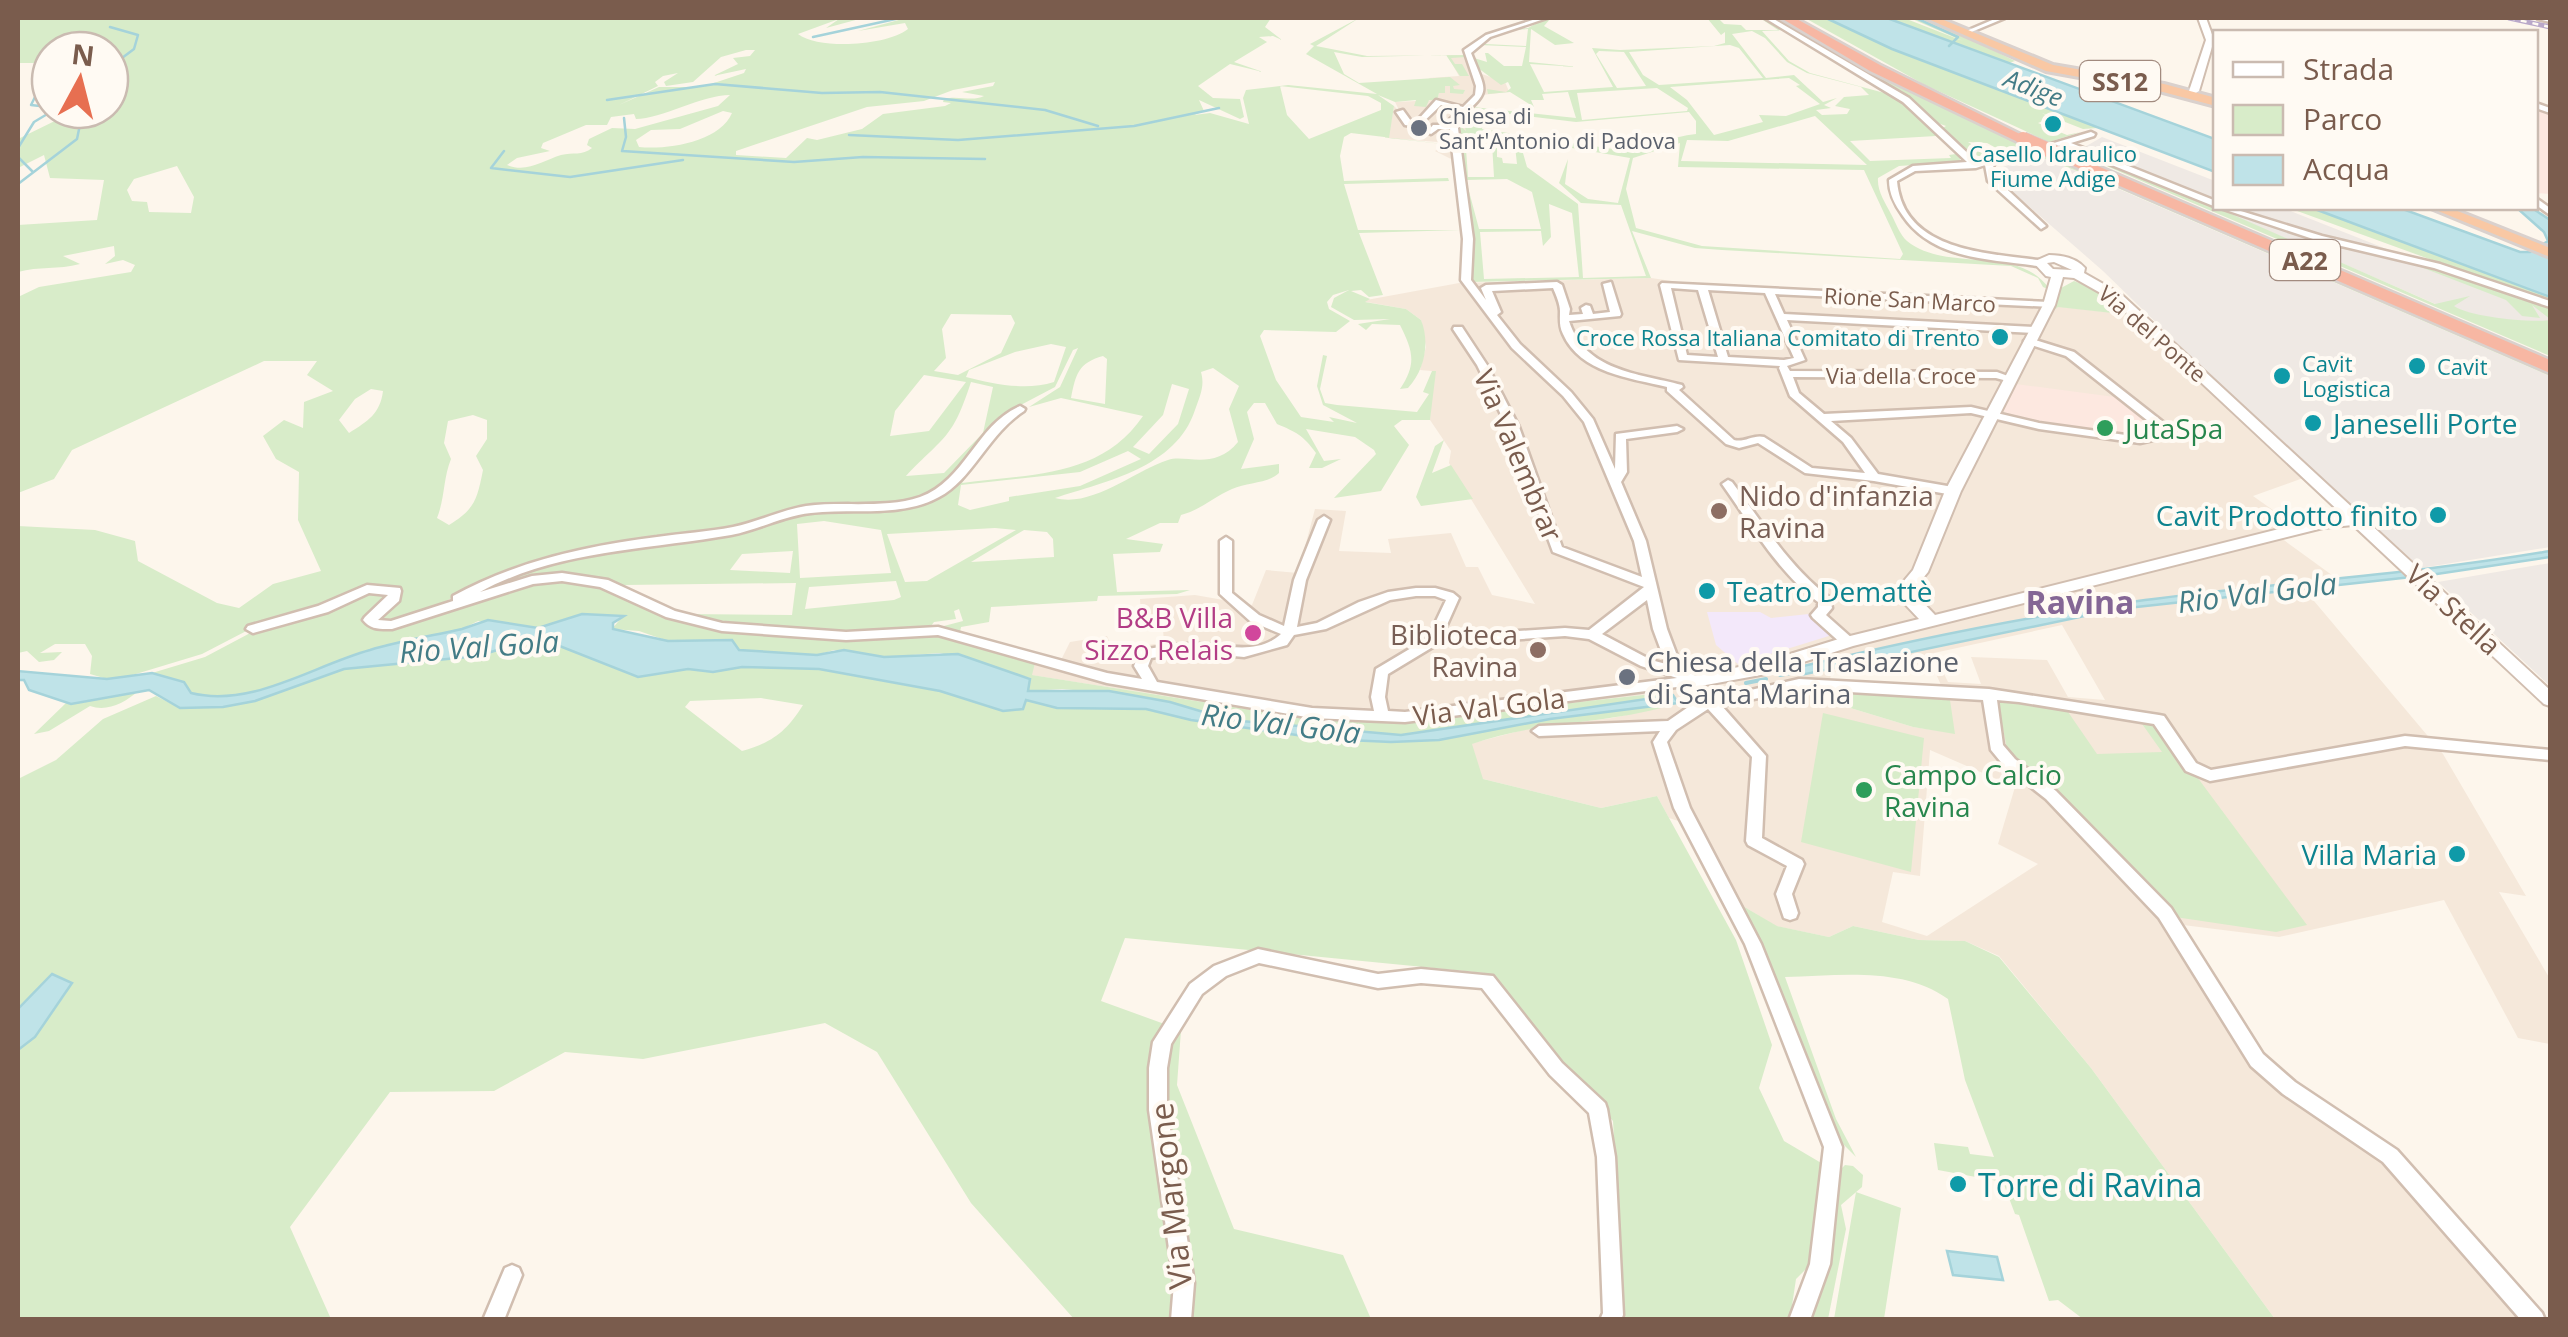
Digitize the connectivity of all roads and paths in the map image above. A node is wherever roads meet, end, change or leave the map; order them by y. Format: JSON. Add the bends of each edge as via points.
{"nodes":[{"id":1,"x":1544,"y":18,"type":"edge"},
{"id":2,"x":1768,"y":18,"type":"edge"},
{"id":3,"x":1790,"y":18,"type":"edge"},
{"id":4,"x":1934,"y":18,"type":"edge"},
{"id":5,"x":2002,"y":18,"type":"edge"},
{"id":6,"x":2202,"y":18,"type":"edge"},
{"id":7,"x":2540,"y":18,"type":"edge"},
{"id":8,"x":2550,"y":20,"type":"edge"},
{"id":9,"x":1968,"y":32,"type":"junction"},
{"id":10,"x":2026,"y":59,"type":"junction"},
{"id":11,"x":2202,"y":97,"type":"edge"},
{"id":12,"x":1461,"y":109,"type":"junction"},
{"id":13,"x":1400,"y":112,"type":"dead end"},
{"id":14,"x":1454,"y":127,"type":"junction"},
{"id":15,"x":1430,"y":132,"type":"dead end"},
{"id":16,"x":2086,"y":136,"type":"dead end"},
{"id":17,"x":2067,"y":150,"type":"junction"},
{"id":18,"x":1989,"y":164,"type":"junction"},
{"id":19,"x":1976,"y":165,"type":"junction"},
{"id":20,"x":2213,"y":203,"type":"edge"},
{"id":21,"x":2230,"y":210,"type":"edge"},
{"id":22,"x":2447,"y":210,"type":"edge"},
{"id":23,"x":2041,"y":226,"type":"dead end"},
{"id":24,"x":2542,"y":248,"type":"edge"},
{"id":25,"x":2038,"y":264,"type":"junction"},
{"id":26,"x":2077,"y":274,"type":"junction"},
{"id":27,"x":2058,"y":275,"type":"junction"},
{"id":28,"x":1608,"y":284,"type":"dead end"},
{"id":29,"x":1702,"y":288,"type":"junction"},
{"id":30,"x":1770,"y":293,"type":"junction"},
{"id":31,"x":2550,"y":304,"type":"edge"},
{"id":32,"x":2049,"y":306,"type":"junction"},
{"id":33,"x":1563,"y":318,"type":"junction"},
{"id":34,"x":1783,"y":318,"type":"junction"},
{"id":35,"x":1858,"y":320,"type":"joint"},
{"id":36,"x":1458,"y":329,"type":"dead end"},
{"id":37,"x":2031,"y":335,"type":"junction"},
{"id":38,"x":1522,"y":345,"type":"junction"},
{"id":39,"x":1724,"y":360,"type":"junction"},
{"id":40,"x":2550,"y":364,"type":"edge"},
{"id":41,"x":1787,"y":373,"type":"junction"},
{"id":42,"x":2011,"y":379,"type":"junction"},
{"id":43,"x":1672,"y":387,"type":"joint"},
{"id":44,"x":1020,"y":409,"type":"dead end"},
{"id":45,"x":1992,"y":413,"type":"junction"},
{"id":46,"x":1820,"y":418,"type":"junction"},
{"id":47,"x":1677,"y":430,"type":"dead end"},
{"id":48,"x":1874,"y":476,"type":"junction"},
{"id":49,"x":1616,"y":481,"type":"junction"},
{"id":50,"x":1728,"y":484,"type":"dead end"},
{"id":51,"x":1952,"y":491,"type":"junction"},
{"id":52,"x":1324,"y":520,"type":"dead end"},
{"id":53,"x":2356,"y":520,"type":"junction"},
{"id":54,"x":1226,"y":541,"type":"dead end"},
{"id":55,"x":1651,"y":588,"type":"junction"},
{"id":56,"x":444,"y":609,"type":"junction"},
{"id":57,"x":1930,"y":621,"type":"junction"},
{"id":58,"x":254,"y":629,"type":"dead end"},
{"id":59,"x":1289,"y":632,"type":"junction"},
{"id":60,"x":1592,"y":634,"type":"junction"},
{"id":61,"x":1433,"y":641,"type":"junction"},
{"id":62,"x":1848,"y":642,"type":"junction"},
{"id":63,"x":1676,"y":672,"type":"junction"},
{"id":64,"x":1790,"y":674,"type":"junction"},
{"id":65,"x":1759,"y":680,"type":"junction"},
{"id":66,"x":1695,"y":681,"type":"junction"},
{"id":67,"x":1152,"y":683,"type":"junction"},
{"id":68,"x":2546,"y":692,"type":"edge"},
{"id":69,"x":1988,"y":694,"type":"junction"},
{"id":70,"x":1711,"y":703,"type":"junction"},
{"id":71,"x":1382,"y":716,"type":"junction"},
{"id":72,"x":1671,"y":726,"type":"junction"},
{"id":73,"x":1539,"y":731,"type":"dead end"},
{"id":74,"x":2550,"y":755,"type":"edge"},
{"id":75,"x":1790,"y":913,"type":"dead end"},
{"id":76,"x":512,"y":1274,"type":"dead end"},
{"id":77,"x":2530,"y":1319,"type":"edge"},
{"id":78,"x":493,"y":1320,"type":"edge"},
{"id":79,"x":1181,"y":1320,"type":"edge"},
{"id":80,"x":1610,"y":1320,"type":"edge"},
{"id":81,"x":1799,"y":1320,"type":"edge"}],
"edges":[{"from":1,"to":12,"type":"street","via":[[1488,36],[1468,50],[1480,93]]},
{"from":2,"to":19,"type":"street","via":[[1903,98]]},
{"from":3,"to":17,"type":"highway","number":"A22","bridge":true,"via":[[1874,68]]},
{"from":4,"to":9,"type":"highway","number":"SS12"},
{"from":4,"to":10,"type":"highway","number":"SS12"},
{"from":5,"to":9,"type":"street"},
{"from":6,"to":11,"type":"street","via":[[2210,40]]},
{"from":7,"to":8,"type":"street"},
{"from":9,"to":10,"type":"highway","number":"SS12"},
{"from":10,"to":11,"type":"highway","number":"SS12"},
{"from":10,"to":11,"type":"highway","number":"SS12"},
{"from":12,"to":13,"type":"street","via":[[1440,102],[1418,125]]},
{"from":12,"to":14,"type":"street"},
{"from":14,"to":15,"type":"street"},
{"from":14,"to":38,"type":"street","via":[[1468,239],[1466,280]]},
{"from":16,"to":17,"type":"street"},
{"from":17,"to":18,"type":"street"},
{"from":17,"to":20,"type":"street"},
{"from":17,"to":40,"type":"highway","number":"A22"},
{"from":18,"to":19,"type":"street"},
{"from":18,"to":23,"type":"street","via":[[1992,180]]},
{"from":19,"to":25,"type":"street","via":[[1907,171],[1892,187],[1926,239]]},
{"from":21,"to":31,"type":"street"},
{"from":22,"to":24,"type":"highway"},
{"from":25,"to":26,"type":"street","name":"Via del Ponte","via":[[2046,258],[2068,261],[2079,268]]},
{"from":25,"to":27,"type":"street"},
{"from":26,"to":27,"type":"street"},
{"from":26,"to":53,"type":"street","name":"Via del Ponte","via":[[2118,297]]},
{"from":27,"to":32,"type":"street","name":"Via della Croce"},
{"from":28,"to":33,"type":"street","via":[[1616,314]]},
{"from":29,"to":30,"type":"street","name":"Rione San Marco"},
{"from":29,"to":39,"type":"street"},
{"from":29,"to":39,"type":"street","name":"Rione San Marco","via":[[1664,286],[1684,358]]},
{"from":30,"to":32,"type":"street","name":"Rione San Marco"},
{"from":30,"to":34,"type":"street","name":"Rione San Marco"},
{"from":32,"to":37,"type":"street","name":"Via della Croce"},
{"from":33,"to":38,"type":"street","via":[[1557,285],[1486,288]]},
{"from":33,"to":43,"type":"street","via":[[1567,336],[1586,357]]},
{"from":34,"to":35,"type":"street","name":"Rione San Marco"},
{"from":34,"to":41,"type":"street","name":"Rione San Marco","via":[[1800,360]]},
{"from":35,"to":37,"type":"street","name":"Via della Croce"},
{"from":36,"to":55,"type":"street","name":"Via Valembrar","via":[[1512,427],[1558,549]]},
{"from":37,"to":42,"type":"street","name":"Via della Croce"},
{"from":37,"to":45,"type":"street","via":[[2070,354],[2171,432],[2140,440]]},
{"from":38,"to":49,"type":"street","via":[[1581,409]]},
{"from":39,"to":41,"type":"street","name":"Rione San Marco"},
{"from":41,"to":42,"type":"street","name":"Via della Croce"},
{"from":41,"to":46,"type":"street"},
{"from":42,"to":45,"type":"street","name":"Via della Croce"},
{"from":43,"to":48,"type":"street","via":[[1730,442],[1760,439],[1809,471]]},
{"from":44,"to":56,"type":"street","via":[[1000,420],[948,484],[924,500],[805,510],[725,532],[562,560],[478,586]]},
{"from":45,"to":46,"type":"street","name":"Via della Croce"},
{"from":45,"to":51,"type":"street","name":"Via della Croce"},
{"from":46,"to":48,"type":"street"},
{"from":47,"to":49,"type":"street","via":[[1620,436]]},
{"from":48,"to":51,"type":"street"},
{"from":49,"to":55,"type":"street"},
{"from":50,"to":62,"type":"street","via":[[1767,542],[1824,601],[1818,615]]},
{"from":51,"to":57,"type":"street","name":"Via della Croce","via":[[1920,572],[1906,588]]},
{"from":52,"to":59,"type":"street","via":[[1300,580]]},
{"from":53,"to":57,"type":"street"},
{"from":53,"to":68,"type":"street","name":"Via Stella"},
{"from":54,"to":59,"type":"street","via":[[1226,594],[1246,614]]},
{"from":55,"to":60,"type":"street"},
{"from":55,"to":63,"type":"street"},
{"from":56,"to":58,"type":"street","via":[[411,622],[370,623],[396,594],[372,588]]},
{"from":56,"to":67,"type":"street","name":"Via Val Gola","via":[[562,576],[603,583],[702,623],[792,634],[938,631],[1107,678]]},
{"from":57,"to":62,"type":"street"},
{"from":59,"to":61,"type":"street","via":[[1318,629],[1401,593],[1445,594],[1453,598]]},
{"from":59,"to":67,"type":"street","via":[[1270,648],[1244,653],[1192,648],[1145,654],[1140,666]]},
{"from":60,"to":61,"type":"street"},
{"from":60,"to":63,"type":"street"},
{"from":61,"to":71,"type":"street","via":[[1382,672]]},
{"from":62,"to":64,"type":"street"},
{"from":63,"to":66,"type":"street"},
{"from":64,"to":65,"type":"street"},
{"from":64,"to":65,"type":"street"},
{"from":64,"to":69,"type":"street"},
{"from":65,"to":66,"type":"street"},
{"from":65,"to":70,"type":"street"},
{"from":66,"to":71,"type":"street","name":"Via Val Gola"},
{"from":67,"to":71,"type":"street","name":"Via Val Gola","via":[[1277,709]]},
{"from":69,"to":74,"type":"street","via":[[2159,720],[2191,767],[2210,776],[2405,741]]},
{"from":69,"to":77,"type":"street","via":[[1996,746],[2165,913],[2257,1060],[2390,1156]]},
{"from":70,"to":72,"type":"street"},
{"from":70,"to":75,"type":"street","via":[[1759,756],[1754,841],[1796,864],[1784,894]]},
{"from":72,"to":73,"type":"street"},
{"from":72,"to":81,"type":"street","via":[[1660,742],[1671,779],[1754,944],[1832,1148],[1820,1264]]},
{"from":76,"to":78,"type":"street"},
{"from":79,"to":80,"type":"street","name":"Via Margone","via":[[1184,1284],[1158,1110],[1162,1042],[1196,988],[1258,956],[1378,981],[1487,981],[1556,1069],[1598,1109],[1607,1172]]}]}
